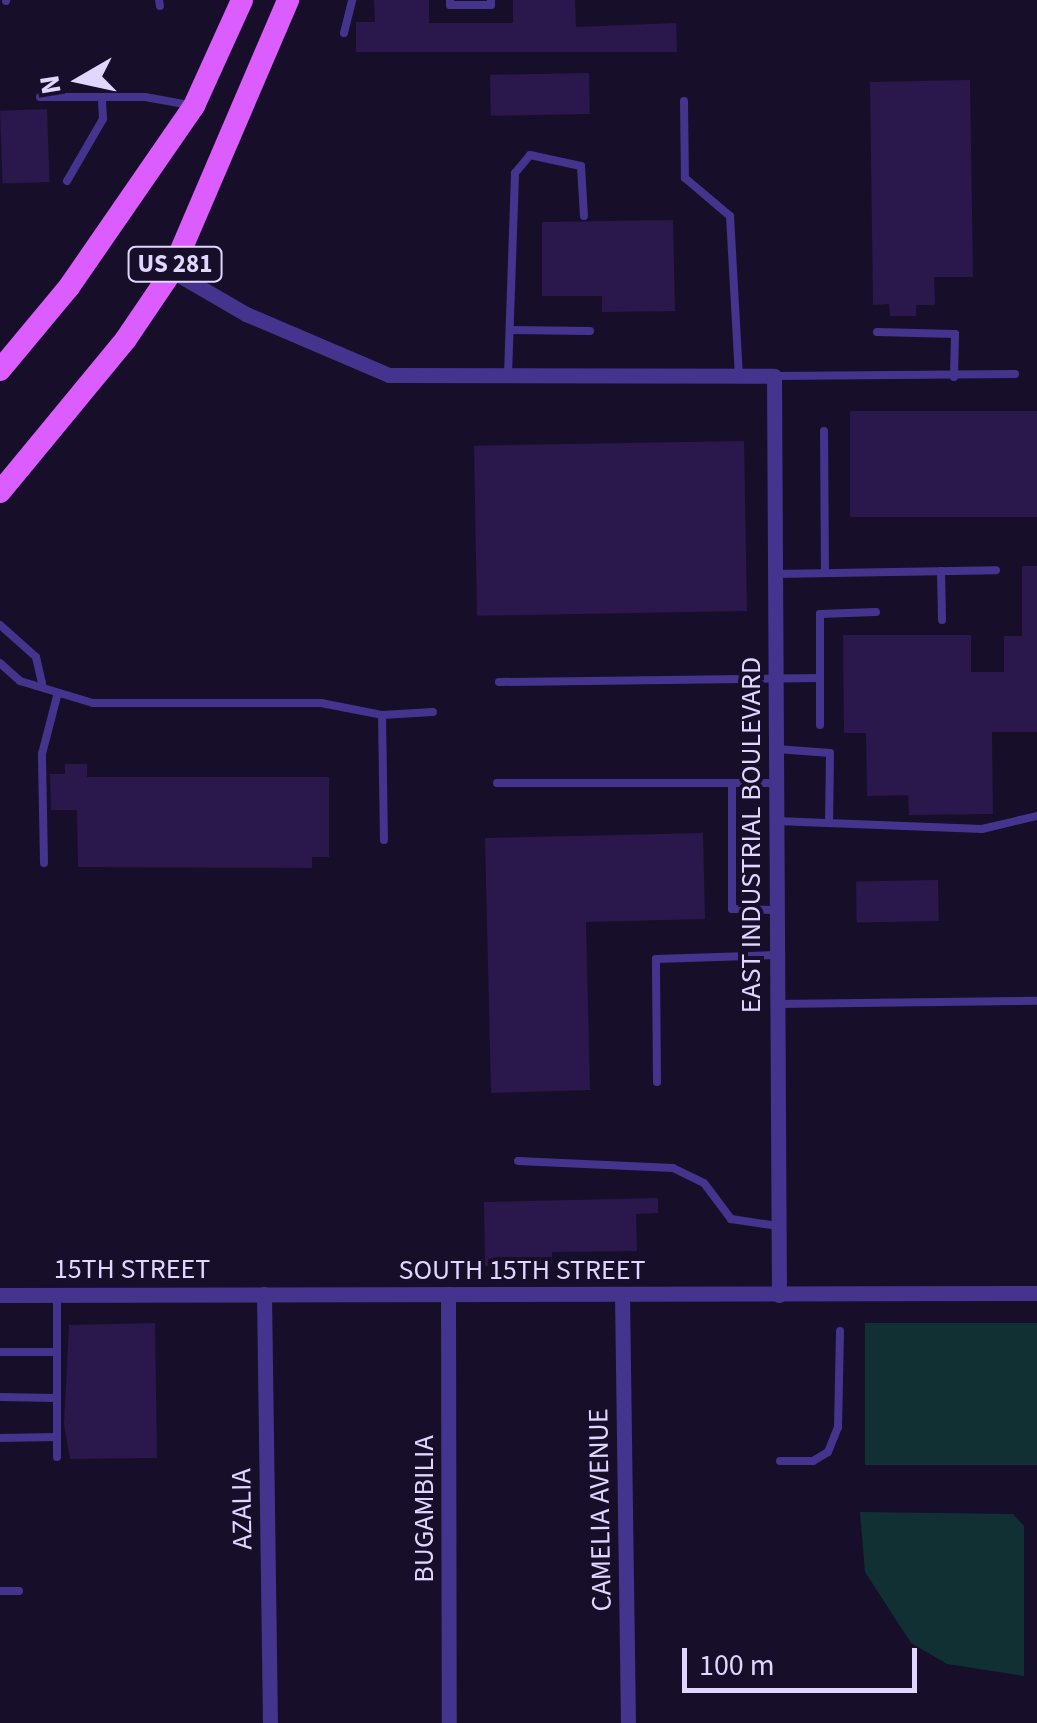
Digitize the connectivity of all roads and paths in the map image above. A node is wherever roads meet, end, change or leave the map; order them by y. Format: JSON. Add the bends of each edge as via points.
{"nodes":[{"id":1,"x":242,"y":0,"type":"edge"},
{"id":2,"x":288,"y":0,"type":"edge"},
{"id":3,"x":352,"y":0,"type":"edge"},
{"id":4,"x":450,"y":0,"type":"edge"},
{"id":5,"x":491,"y":0,"type":"edge"},
{"id":6,"x":344,"y":33,"type":"dead end"},
{"id":7,"x":40,"y":97,"type":"dead end"},
{"id":8,"x":102,"y":97,"type":"junction"},
{"id":9,"x":684,"y":101,"type":"dead end"},
{"id":10,"x":194,"y":106,"type":"junction"},
{"id":11,"x":66,"y":181,"type":"dead end"},
{"id":12,"x":584,"y":216,"type":"dead end"},
{"id":13,"x":172,"y":271,"type":"junction"},
{"id":14,"x":510,"y":330,"type":"junction"},
{"id":15,"x":590,"y":331,"type":"dead end"},
{"id":16,"x":877,"y":332,"type":"dead end"},
{"id":17,"x":0,"y":370,"type":"edge"},
{"id":18,"x":1014,"y":374,"type":"dead end"},
{"id":19,"x":508,"y":375,"type":"junction"},
{"id":20,"x":739,"y":376,"type":"junction"},
{"id":21,"x":774,"y":376,"type":"junction"},
{"id":22,"x":954,"y":377,"type":"junction"},
{"id":23,"x":824,"y":431,"type":"dead end"},
{"id":24,"x":0,"y":492,"type":"edge"},
{"id":25,"x":996,"y":570,"type":"dead end"},
{"id":26,"x":941,"y":571,"type":"junction"},
{"id":27,"x":825,"y":573,"type":"junction"},
{"id":28,"x":775,"y":574,"type":"junction"},
{"id":29,"x":876,"y":612,"type":"dead end"},
{"id":30,"x":942,"y":620,"type":"dead end"},
{"id":31,"x":0,"y":625,"type":"edge"},
{"id":32,"x":0,"y":663,"type":"edge"},
{"id":33,"x":820,"y":678,"type":"junction"},
{"id":34,"x":776,"y":679,"type":"junction"},
{"id":35,"x":500,"y":682,"type":"dead end"},
{"id":36,"x":42,"y":684,"type":"junction"},
{"id":37,"x":57,"y":696,"type":"junction"},
{"id":38,"x":433,"y":712,"type":"dead end"},
{"id":39,"x":382,"y":716,"type":"junction"},
{"id":40,"x":820,"y":725,"type":"dead end"},
{"id":41,"x":776,"y":748,"type":"junction"},
{"id":42,"x":497,"y":783,"type":"dead end"},
{"id":43,"x":732,"y":783,"type":"junction"},
{"id":44,"x":776,"y":783,"type":"junction"},
{"id":45,"x":1037,"y":816,"type":"edge"},
{"id":46,"x":776,"y":821,"type":"junction"},
{"id":47,"x":829,"y":822,"type":"junction"},
{"id":48,"x":384,"y":840,"type":"dead end"},
{"id":49,"x":44,"y":863,"type":"dead end"},
{"id":50,"x":777,"y":910,"type":"junction"},
{"id":51,"x":777,"y":956,"type":"junction"},
{"id":52,"x":1037,"y":1002,"type":"edge"},
{"id":53,"x":777,"y":1004,"type":"junction"},
{"id":54,"x":657,"y":1082,"type":"dead end"},
{"id":55,"x":518,"y":1161,"type":"dead end"},
{"id":56,"x":778,"y":1226,"type":"junction"},
{"id":57,"x":1037,"y":1293,"type":"edge"},
{"id":58,"x":0,"y":1294,"type":"edge"},
{"id":59,"x":57,"y":1294,"type":"junction"},
{"id":60,"x":264,"y":1294,"type":"junction"},
{"id":61,"x":448,"y":1294,"type":"junction"},
{"id":62,"x":622,"y":1295,"type":"junction"},
{"id":63,"x":779,"y":1295,"type":"junction"},
{"id":64,"x":840,"y":1331,"type":"dead end"},
{"id":65,"x":0,"y":1352,"type":"edge"},
{"id":66,"x":56,"y":1352,"type":"junction"},
{"id":67,"x":0,"y":1397,"type":"edge"},
{"id":68,"x":56,"y":1398,"type":"junction"},
{"id":69,"x":0,"y":1438,"type":"edge"},
{"id":70,"x":56,"y":1438,"type":"junction"},
{"id":71,"x":56,"y":1457,"type":"dead end"},
{"id":72,"x":780,"y":1460,"type":"dead end"},
{"id":73,"x":0,"y":1590,"type":"edge"},
{"id":74,"x":18,"y":1591,"type":"dead end"},
{"id":75,"x":270,"y":1723,"type":"edge"},
{"id":76,"x":449,"y":1723,"type":"edge"},
{"id":77,"x":628,"y":1723,"type":"edge"}],
"edges":[{"from":1,"to":10,"type":"main road","number":"US 281"},
{"from":2,"to":13,"type":"main road","number":"US 281"},
{"from":3,"to":6,"type":"lane"},
{"from":4,"to":5,"type":"lane","via":[[491,6]]},
{"from":7,"to":8,"type":"lane"},
{"from":8,"to":10,"type":"lane"},
{"from":8,"to":11,"type":"lane","via":[[104,120]]},
{"from":9,"to":20,"type":"lane","via":[[685,178],[730,216]]},
{"from":10,"to":17,"type":"main road","number":"US 281","via":[[69,287]]},
{"from":12,"to":14,"type":"lane","via":[[581,166],[530,155],[515,173]]},
{"from":13,"to":19,"type":"street","via":[[246,314],[389,375]]},
{"from":13,"to":24,"type":"main road","number":"US 281","via":[[126,339]]},
{"from":14,"to":15,"type":"lane"},
{"from":14,"to":19,"type":"lane"},
{"from":16,"to":22,"type":"lane","via":[[955,334]]},
{"from":18,"to":22,"type":"lane"},
{"from":19,"to":20,"type":"street"},
{"from":20,"to":21,"type":"street"},
{"from":21,"to":22,"type":"lane"},
{"from":21,"to":28,"type":"street","name":"EAST INDUSTRIAL BOULEVARD"},
{"from":23,"to":27,"type":"lane"},
{"from":25,"to":26,"type":"lane"},
{"from":26,"to":27,"type":"lane"},
{"from":26,"to":30,"type":"lane"},
{"from":27,"to":28,"type":"lane"},
{"from":28,"to":34,"type":"street","name":"EAST INDUSTRIAL BOULEVARD"},
{"from":29,"to":33,"type":"lane","via":[[820,614]]},
{"from":31,"to":36,"type":"lane","via":[[36,657]]},
{"from":32,"to":36,"type":"lane","via":[[20,681]]},
{"from":33,"to":34,"type":"lane"},
{"from":33,"to":40,"type":"lane"},
{"from":34,"to":35,"type":"lane"},
{"from":34,"to":41,"type":"street","name":"EAST INDUSTRIAL BOULEVARD"},
{"from":36,"to":37,"type":"lane"},
{"from":37,"to":39,"type":"lane","via":[[93,703],[321,703]]},
{"from":37,"to":49,"type":"lane","via":[[42,754]]},
{"from":38,"to":39,"type":"lane"},
{"from":39,"to":48,"type":"lane"},
{"from":41,"to":44,"type":"street","name":"EAST INDUSTRIAL BOULEVARD"},
{"from":41,"to":47,"type":"lane","via":[[830,753]]},
{"from":42,"to":43,"type":"lane"},
{"from":43,"to":44,"type":"lane"},
{"from":43,"to":50,"type":"lane","via":[[732,910]]},
{"from":44,"to":46,"type":"street","name":"EAST INDUSTRIAL BOULEVARD"},
{"from":45,"to":47,"type":"lane","via":[[982,829]]},
{"from":46,"to":47,"type":"lane"},
{"from":46,"to":50,"type":"street","name":"EAST INDUSTRIAL BOULEVARD"},
{"from":50,"to":51,"type":"street","name":"EAST INDUSTRIAL BOULEVARD"},
{"from":51,"to":53,"type":"street","name":"EAST INDUSTRIAL BOULEVARD"},
{"from":51,"to":54,"type":"lane","via":[[656,959]]},
{"from":52,"to":53,"type":"lane"},
{"from":53,"to":56,"type":"street","name":"EAST INDUSTRIAL BOULEVARD"},
{"from":55,"to":56,"type":"lane","via":[[673,1168],[704,1184],[737,1222]]},
{"from":56,"to":63,"type":"street","name":"EAST INDUSTRIAL BOULEVARD"},
{"from":57,"to":63,"type":"street"},
{"from":58,"to":59,"type":"street","name":"15TH STREET"},
{"from":59,"to":60,"type":"street","name":"15TH STREET"},
{"from":59,"to":66,"type":"lane"},
{"from":60,"to":61,"type":"street","name":"SOUTH 15TH STREET"},
{"from":60,"to":75,"type":"street","name":"AZALIA"},
{"from":61,"to":62,"type":"street","name":"SOUTH 15TH STREET"},
{"from":61,"to":76,"type":"street","name":"BUGAMBILIA"},
{"from":62,"to":63,"type":"street","name":"SOUTH 15TH STREET"},
{"from":62,"to":77,"type":"street","name":"CAMELIA AVENUE"},
{"from":64,"to":72,"type":"lane","via":[[838,1426],[828,1452],[813,1461]]},
{"from":65,"to":66,"type":"lane"},
{"from":66,"to":68,"type":"lane"},
{"from":67,"to":68,"type":"lane"},
{"from":68,"to":70,"type":"lane"},
{"from":69,"to":70,"type":"lane"},
{"from":70,"to":71,"type":"lane"},
{"from":73,"to":74,"type":"lane"}]}
